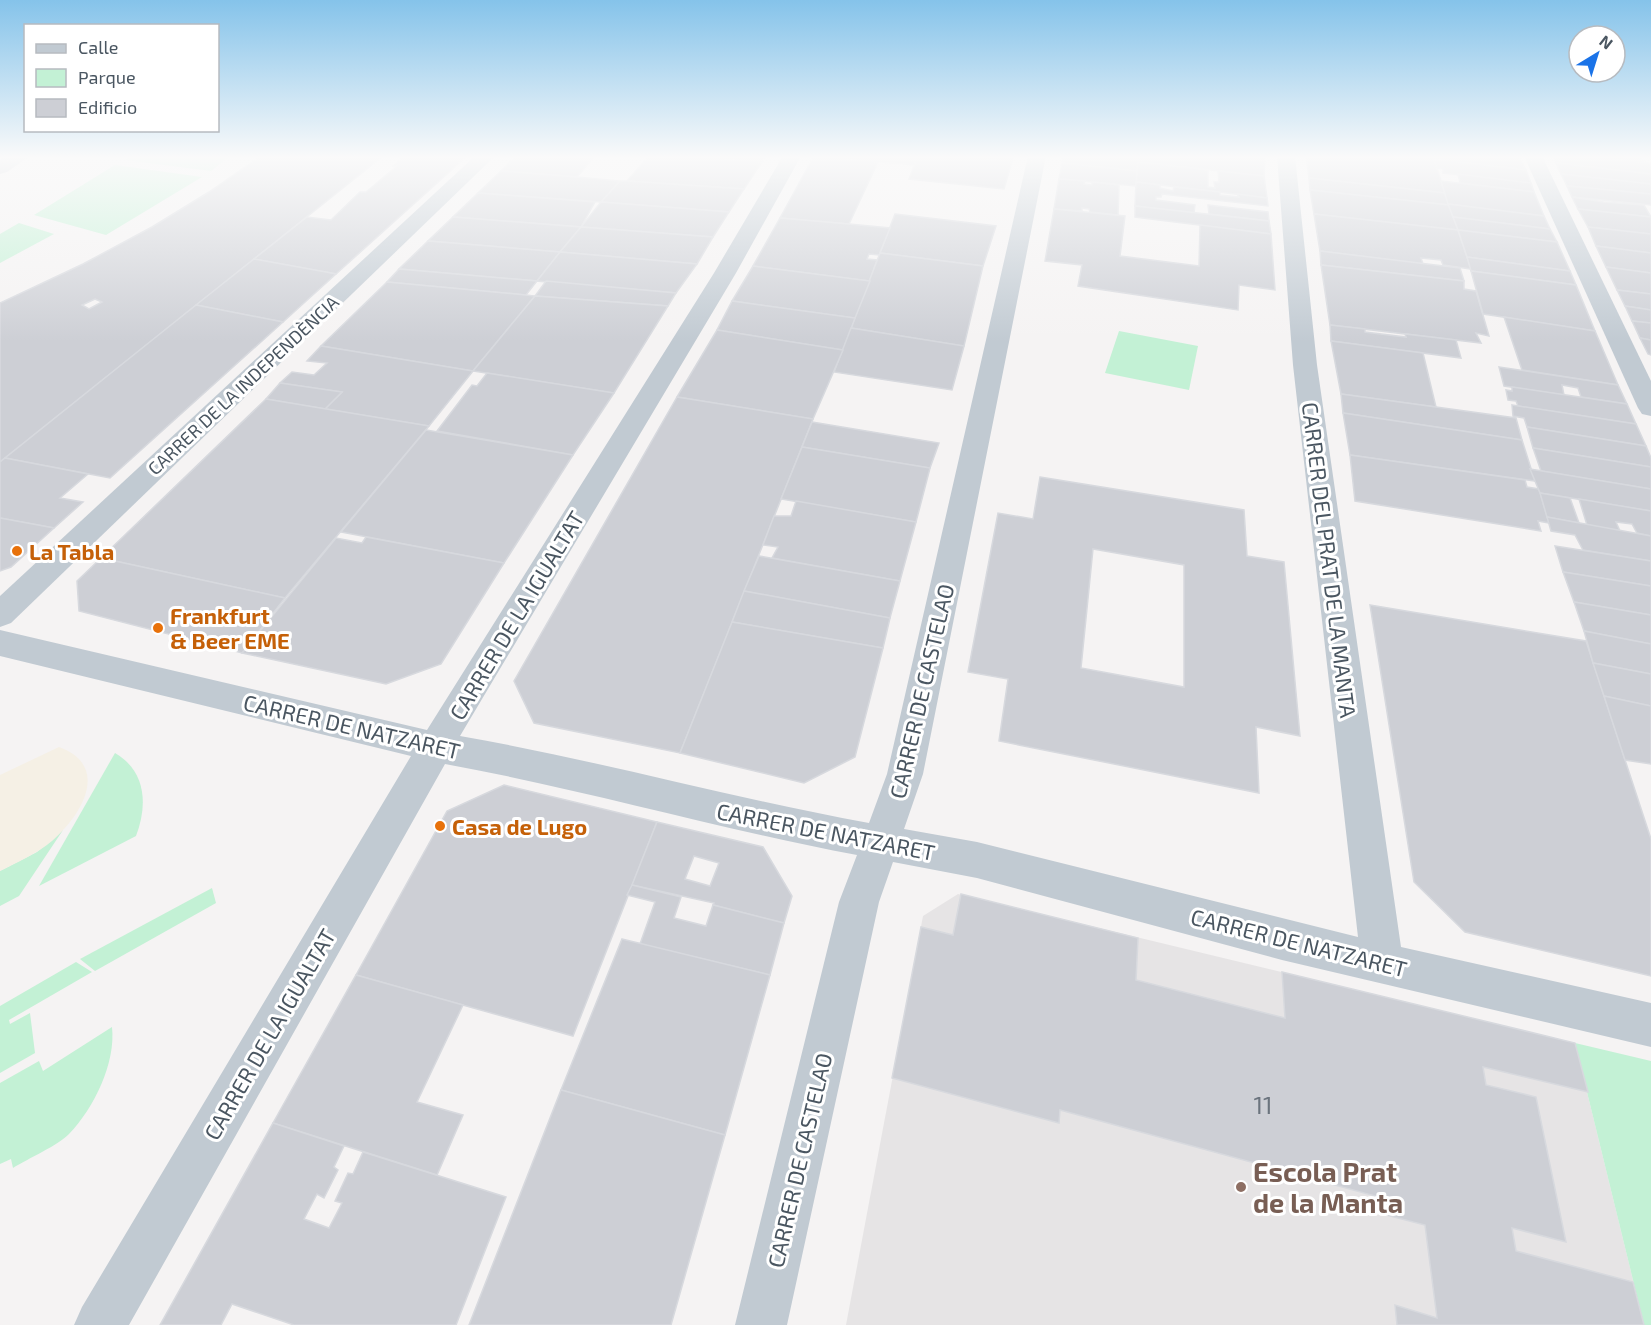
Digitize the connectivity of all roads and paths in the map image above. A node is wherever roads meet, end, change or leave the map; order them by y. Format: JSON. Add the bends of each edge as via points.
{"nodes":[{"id":1,"x":421,"y":218,"type":"edge"},
{"id":2,"x":756,"y":218,"type":"edge"},
{"id":3,"x":1024,"y":218,"type":"edge"},
{"id":4,"x":1292,"y":218,"type":"edge"},
{"id":5,"x":1564,"y":218,"type":"edge"},
{"id":6,"x":1645,"y":382,"type":"edge"},
{"id":7,"x":1651,"y":408,"type":"edge"},
{"id":8,"x":0,"y":615,"type":"edge"},
{"id":9,"x":0,"y":643,"type":"edge"},
{"id":10,"x":436,"y":747,"type":"junction"},
{"id":11,"x":881,"y":844,"type":"junction"},
{"id":12,"x":1382,"y":963,"type":"junction"},
{"id":13,"x":1651,"y":1025,"type":"edge"},
{"id":14,"x":100,"y":1325,"type":"edge"},
{"id":15,"x":761,"y":1325,"type":"edge"}],
"edges":[{"from":1,"to":8,"type":"street","name":"CARRER DE LA INDEPENDÈNCIA"},
{"from":2,"to":10,"type":"street","name":"CARRER DE LA IGUALTAT"},
{"from":3,"to":11,"type":"street","name":"CARRER DE CASTELAO","via":[[905,774]]},
{"from":4,"to":12,"type":"street","name":"CARRER DEL PRAT DE LA MANTA","via":[[1305,365]]},
{"from":5,"to":6,"type":"street"},
{"from":6,"to":7,"type":"street"},
{"from":9,"to":10,"type":"street","name":"CARRER DE NATZARET"},
{"from":10,"to":11,"type":"street","name":"CARRER DE NATZARET","via":[[519,762],[778,824]]},
{"from":10,"to":14,"type":"street","name":"CARRER DE LA IGUALTAT"},
{"from":11,"to":12,"type":"street","name":"CARRER DE NATZARET","via":[[977,860]]},
{"from":11,"to":15,"type":"street","name":"CARRER DE CASTELAO","via":[[859,902]]},
{"from":12,"to":13,"type":"street","name":"CARRER DE NATZARET"}]}
